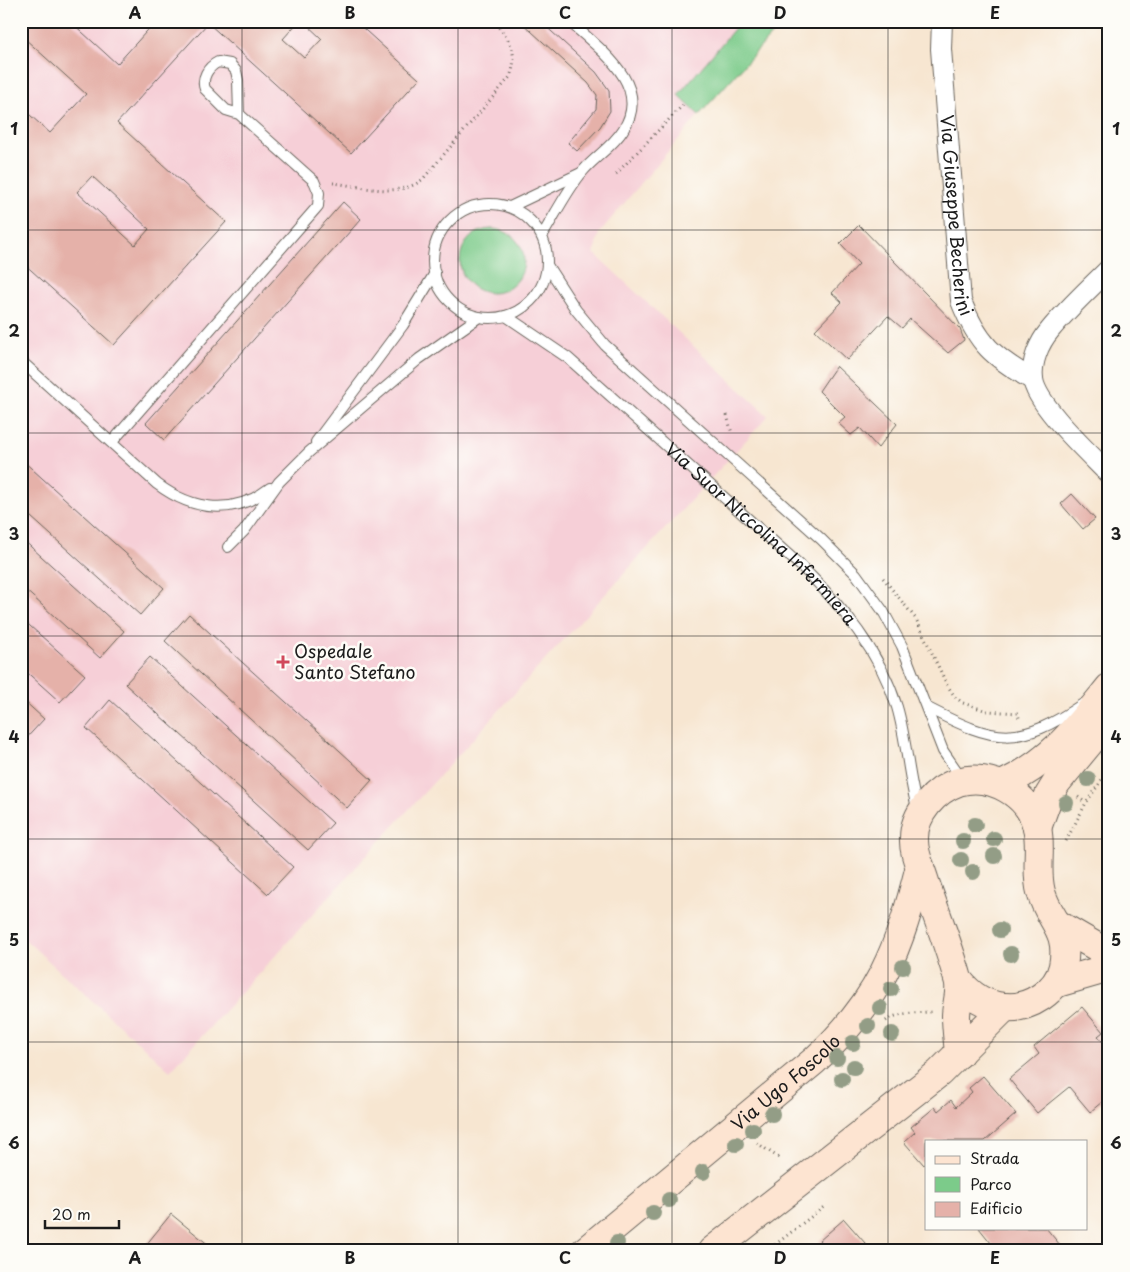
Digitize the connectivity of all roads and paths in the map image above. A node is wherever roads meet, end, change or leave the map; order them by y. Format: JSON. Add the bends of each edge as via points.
{"nodes":[{"id":1,"x":492,"y":21,"type":"edge"},
{"id":2,"x":569,"y":21,"type":"edge"},
{"id":3,"x":942,"y":21,"type":"edge"},
{"id":4,"x":682,"y":105,"type":"dead end"},
{"id":5,"x":239,"y":114,"type":"junction"},
{"id":6,"x":582,"y":172,"type":"junction"},
{"id":7,"x":616,"y":174,"type":"dead end"},
{"id":8,"x":314,"y":181,"type":"junction"},
{"id":9,"x":510,"y":207,"type":"junction"},
{"id":10,"x":542,"y":236,"type":"junction"},
{"id":11,"x":547,"y":265,"type":"junction"},
{"id":12,"x":1109,"y":269,"type":"edge"},
{"id":13,"x":434,"y":273,"type":"junction"},
{"id":14,"x":506,"y":316,"type":"junction"},
{"id":15,"x":479,"y":317,"type":"junction"},
{"id":16,"x":21,"y":362,"type":"edge"},
{"id":17,"x":1032,"y":380,"type":"junction"},
{"id":18,"x":112,"y":442,"type":"junction"},
{"id":19,"x":309,"y":452,"type":"junction"},
{"id":20,"x":1109,"y":474,"type":"edge"},
{"id":21,"x":279,"y":482,"type":"junction"},
{"id":22,"x":228,"y":547,"type":"dead end"},
{"id":23,"x":1109,"y":687,"type":"edge"},
{"id":24,"x":928,"y":708,"type":"junction"},
{"id":25,"x":1109,"y":719,"type":"edge"},
{"id":26,"x":1109,"y":769,"type":"edge"},
{"id":27,"x":964,"y":780,"type":"junction"},
{"id":28,"x":1002,"y":785,"type":"junction"},
{"id":29,"x":919,"y":817,"type":"junction"},
{"id":30,"x":1037,"y":828,"type":"junction"},
{"id":31,"x":1062,"y":848,"type":"dead end"},
{"id":32,"x":920,"y":866,"type":"junction"},
{"id":33,"x":1059,"y":925,"type":"junction"},
{"id":34,"x":1109,"y":954,"type":"edge"},
{"id":35,"x":1109,"y":968,"type":"edge"},
{"id":36,"x":959,"y":981,"type":"junction"},
{"id":37,"x":1057,"y":983,"type":"junction"},
{"id":38,"x":1005,"y":1007,"type":"junction"},
{"id":39,"x":956,"y":1016,"type":"junction"},
{"id":40,"x":882,"y":1026,"type":"dead end"},
{"id":41,"x":959,"y":1054,"type":"junction"},
{"id":42,"x":764,"y":1136,"type":"dead end"},
{"id":43,"x":756,"y":1142,"type":"junction"},
{"id":44,"x":749,"y":1148,"type":"dead end"},
{"id":45,"x":779,"y":1158,"type":"dead end"},
{"id":46,"x":825,"y":1206,"type":"dead end"},
{"id":47,"x":585,"y":1251,"type":"edge"},
{"id":48,"x":712,"y":1251,"type":"edge"},
{"id":49,"x":767,"y":1251,"type":"edge"}],
"edges":[{"from":1,"to":8,"type":"path","via":[[511,43],[514,65],[510,77],[422,178],[408,188],[397,190]]},
{"from":2,"to":6,"type":"lane","via":[[622,71],[631,95],[630,113],[623,130]]},
{"from":3,"to":17,"type":"street","name":"Via Giuseppe Becherini","via":[[941,49],[961,301],[988,349]]},
{"from":4,"to":7,"type":"path"},
{"from":5,"to":5,"type":"lane","via":[[236,71],[230,64],[218,62],[209,68],[205,76],[206,89],[226,110]]},
{"from":5,"to":8,"type":"lane"},
{"from":6,"to":9,"type":"lane"},
{"from":6,"to":10,"type":"lane"},
{"from":8,"to":18,"type":"lane","via":[[319,200],[314,213]]},
{"from":9,"to":10,"type":"lane","name":"Via Suor Niccolina Infermiera","via":[[526,215]]},
{"from":9,"to":13,"type":"lane","name":"Via Suor Niccolina Infermiera","via":[[491,203],[473,206],[449,221],[436,245]]},
{"from":10,"to":11,"type":"lane","name":"Via Suor Niccolina Infermiera"},
{"from":11,"to":14,"type":"lane","name":"Via Suor Niccolina Infermiera","via":[[545,278],[534,298]]},
{"from":11,"to":24,"type":"lane","name":"Via Suor Niccolina Infermiera","via":[[576,310],[605,345],[856,574],[883,611],[902,646]]},
{"from":12,"to":17,"type":"street","via":[[1049,330],[1034,361]]},
{"from":13,"to":15,"type":"lane","name":"Via Suor Niccolina Infermiera","via":[[450,302]]},
{"from":13,"to":19,"type":"lane","via":[[403,325]]},
{"from":14,"to":15,"type":"lane","name":"Via Suor Niccolina Infermiera"},
{"from":14,"to":29,"type":"lane","name":"Via Suor Niccolina Infermiera","via":[[568,358],[802,566],[834,599],[882,669],[889,685],[902,729]]},
{"from":15,"to":19,"type":"lane","via":[[419,359]]},
{"from":16,"to":18,"type":"lane"},
{"from":17,"to":20,"type":"street","via":[[1048,410]]},
{"from":18,"to":21,"type":"lane","via":[[173,496],[197,504],[222,507],[245,504],[256,500]]},
{"from":19,"to":21,"type":"lane"},
{"from":21,"to":22,"type":"lane","via":[[244,531]]},
{"from":23,"to":24,"type":"lane","via":[[1054,722],[1021,736],[984,734]]},
{"from":23,"to":28,"type":"street","via":[[1067,739],[1038,766]]},
{"from":24,"to":27,"type":"lane","name":"Via Suor Niccolina Infermiera","via":[[943,751]]},
{"from":25,"to":30,"type":"street","via":[[1057,782]]},
{"from":26,"to":31,"type":"path"},
{"from":27,"to":28,"type":"street","name":"Via Ugo Foscolo","via":[[977,779]]},
{"from":27,"to":29,"type":"street","name":"Via Ugo Foscolo","via":[[941,791],[925,806]]},
{"from":28,"to":30,"type":"street","name":"Via Ugo Foscolo","via":[[1023,803]]},
{"from":29,"to":32,"type":"street","name":"Via Ugo Foscolo","via":[[914,837]]},
{"from":30,"to":33,"type":"street","name":"Via Ugo Foscolo","via":[[1041,892]]},
{"from":32,"to":36,"type":"street","name":"Via Ugo Foscolo"},
{"from":32,"to":47,"type":"street","name":"Via Ugo Foscolo","via":[[900,940],[867,1003],[848,1028],[814,1061]]},
{"from":33,"to":34,"type":"street"},
{"from":33,"to":37,"type":"street","name":"Via Ugo Foscolo","via":[[1065,951]]},
{"from":35,"to":37,"type":"street"},
{"from":36,"to":38,"type":"street","via":[[972,995]]},
{"from":36,"to":39,"type":"street","name":"Via Ugo Foscolo"},
{"from":37,"to":38,"type":"street","via":[[1029,1003]]},
{"from":38,"to":41,"type":"street"},
{"from":39,"to":40,"type":"path","via":[[911,1013],[890,1018]]},
{"from":39,"to":41,"type":"street","name":"Via Ugo Foscolo"},
{"from":41,"to":48,"type":"street"},
{"from":42,"to":43,"type":"path"},
{"from":43,"to":44,"type":"path"},
{"from":43,"to":45,"type":"path"},
{"from":46,"to":49,"type":"path"}]}
